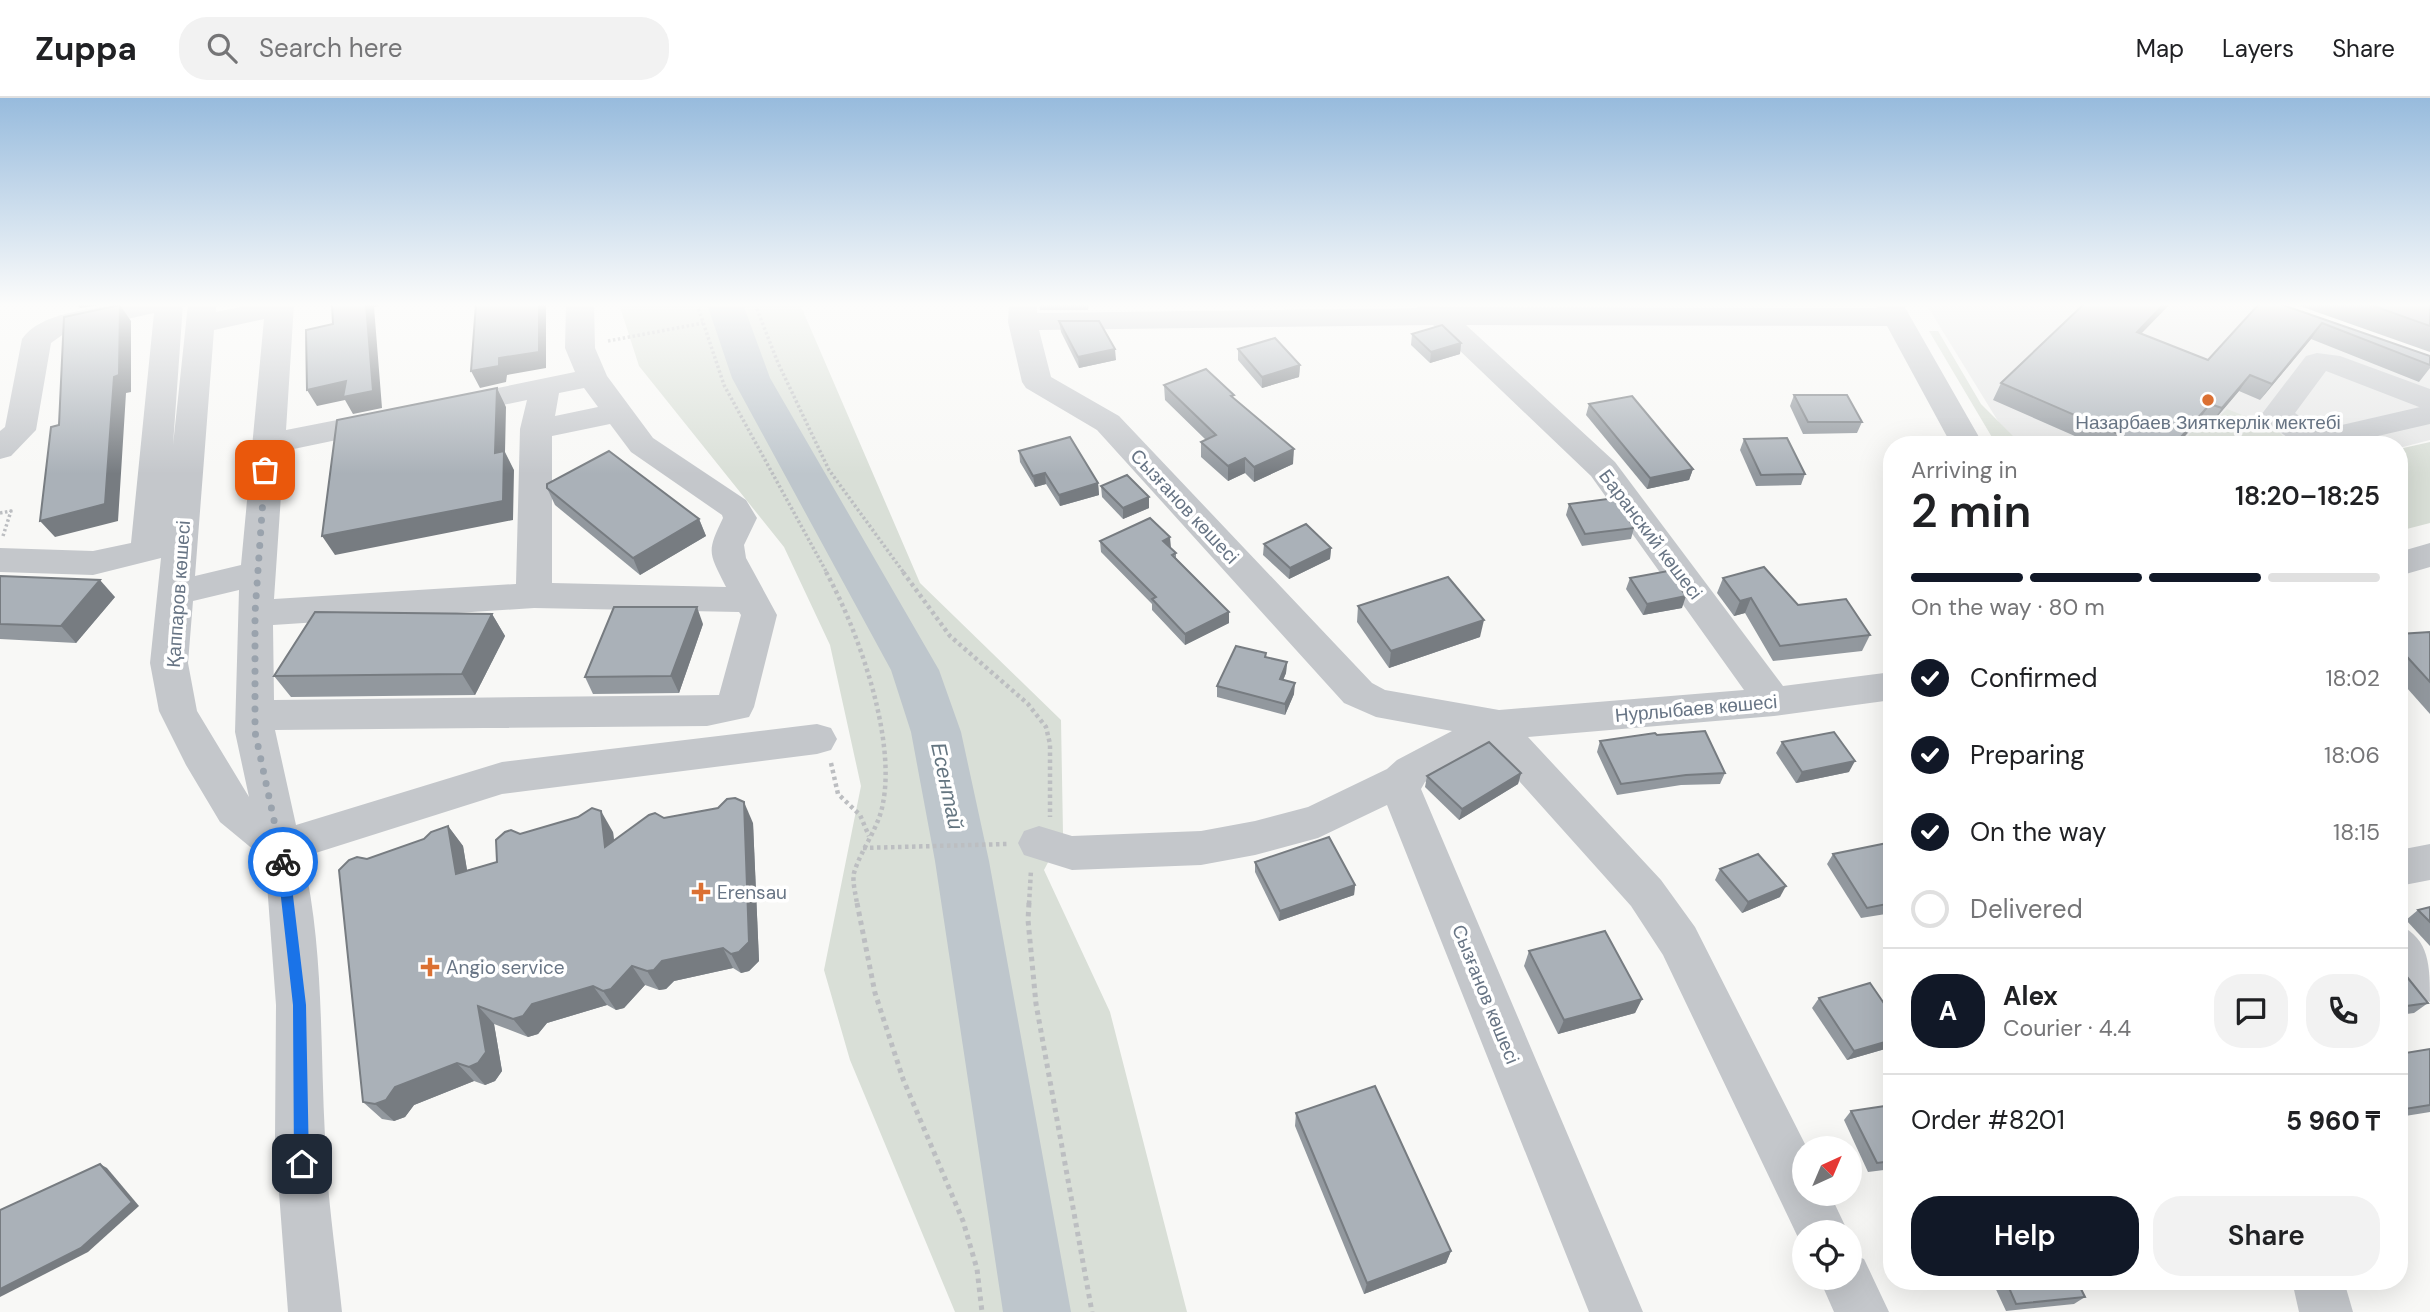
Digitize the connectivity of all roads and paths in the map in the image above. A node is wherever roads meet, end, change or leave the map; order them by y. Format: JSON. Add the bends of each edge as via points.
{"nodes":[{"id":1,"x":33,"y":361,"type":"edge"},
{"id":2,"x":173,"y":361,"type":"edge"},
{"id":3,"x":190,"y":361,"type":"edge"},
{"id":4,"x":274,"y":361,"type":"edge"},
{"id":5,"x":590,"y":361,"type":"edge"},
{"id":6,"x":716,"y":361,"type":"edge"},
{"id":7,"x":777,"y":361,"type":"edge"},
{"id":8,"x":1033,"y":361,"type":"edge"},
{"id":9,"x":1483,"y":361,"type":"edge"},
{"id":10,"x":1921,"y":361,"type":"edge"},
{"id":11,"x":586,"y":362,"type":"junction"},
{"id":12,"x":545,"y":387,"type":"junction"},
{"id":13,"x":2430,"y":400,"type":"edge"},
{"id":14,"x":177,"y":409,"type":"junction"},
{"id":15,"x":618,"y":413,"type":"junction"},
{"id":16,"x":2430,"y":414,"type":"edge"},
{"id":17,"x":536,"y":429,"type":"junction"},
{"id":18,"x":1963,"y":436,"type":"edge"},
{"id":19,"x":2301,"y":436,"type":"edge"},
{"id":20,"x":2338,"y":436,"type":"edge"},
{"id":21,"x":267,"y":444,"type":"junction"},
{"id":22,"x":0,"y":449,"type":"edge"},
{"id":23,"x":0,"y":513,"type":"edge"},
{"id":24,"x":0,"y":545,"type":"edge"},
{"id":25,"x":2430,"y":555,"type":"edge"},
{"id":26,"x":0,"y":560,"type":"edge"},
{"id":27,"x":2408,"y":561,"type":"edge"},
{"id":28,"x":259,"y":573,"type":"junction"},
{"id":29,"x":176,"y":593,"type":"junction"},
{"id":30,"x":534,"y":595,"type":"junction"},
{"id":31,"x":751,"y":600,"type":"junction"},
{"id":32,"x":255,"y":613,"type":"junction"},
{"id":33,"x":1883,"y":688,"type":"edge"},
{"id":34,"x":1774,"y":702,"type":"junction"},
{"id":35,"x":257,"y":715,"type":"junction"},
{"id":36,"x":1499,"y":725,"type":"junction"},
{"id":37,"x":817,"y":739,"type":"joint"},
{"id":38,"x":1401,"y":780,"type":"junction"},
{"id":39,"x":869,"y":836,"type":"junction"},
{"id":40,"x":1020,"y":844,"type":"junction"},
{"id":41,"x":280,"y":847,"type":"junction"},
{"id":42,"x":863,"y":849,"type":"junction"},
{"id":43,"x":2430,"y":862,"type":"edge"},
{"id":44,"x":2408,"y":866,"type":"edge"},
{"id":45,"x":2408,"y":955,"type":"edge"},
{"id":46,"x":2430,"y":982,"type":"edge"},
{"id":47,"x":1816,"y":1220,"type":"edge"},
{"id":48,"x":1850,"y":1290,"type":"edge"},
{"id":49,"x":2320,"y":1290,"type":"edge"},
{"id":50,"x":315,"y":1312,"type":"edge"},
{"id":51,"x":982,"y":1312,"type":"edge"},
{"id":52,"x":1092,"y":1312,"type":"edge"},
{"id":53,"x":1616,"y":1312,"type":"edge"},
{"id":54,"x":1861,"y":1312,"type":"edge"},
{"id":55,"x":2326,"y":1312,"type":"edge"}],
"edges":[{"from":1,"to":22,"type":"street","via":[[20,430]]},
{"from":2,"to":14,"type":"street"},
{"from":3,"to":14,"type":"street","name":"Қаппаров көшесі"},
{"from":4,"to":21,"type":"street"},
{"from":5,"to":11,"type":"path"},
{"from":6,"to":39,"type":"path","via":[[724,385],[833,585],[858,643],[878,714],[887,772],[883,806]]},
{"from":7,"to":40,"type":"path","via":[[829,470],[950,636],[1028,704],[1046,727],[1050,827]]},
{"from":8,"to":36,"type":"street","name":"Сызғанов көшесі","via":[[1037,382],[1108,423],[1358,693],[1376,703]]},
{"from":9,"to":34,"type":"street","name":"Баранский көшесі","via":[[1603,469]]},
{"from":10,"to":18,"type":"street"},
{"from":11,"to":12,"type":"street"},
{"from":11,"to":15,"type":"street"},
{"from":12,"to":17,"type":"street"},
{"from":12,"to":21,"type":"street"},
{"from":13,"to":19,"type":"street","via":[[2329,362],[2317,362],[2277,415]]},
{"from":14,"to":26,"type":"street","via":[[148,551],[93,564]]},
{"from":14,"to":29,"type":"street","name":"Қаппаров көшесі"},
{"from":15,"to":17,"type":"street"},
{"from":15,"to":31,"type":"street","via":[[642,445],[734,508],[740,518],[727,545],[729,558]]},
{"from":16,"to":20,"type":"street"},
{"from":17,"to":30,"type":"street"},
{"from":21,"to":28,"type":"street"},
{"from":23,"to":24,"type":"path","via":[[11,511]]},
{"from":25,"to":27,"type":"street"},
{"from":28,"to":29,"type":"street"},
{"from":28,"to":32,"type":"street"},
{"from":29,"to":41,"type":"street","name":"Қаппаров көшесі","via":[[169,663],[178,711],[234,810]]},
{"from":30,"to":31,"type":"street"},
{"from":30,"to":32,"type":"street"},
{"from":31,"to":35,"type":"street","via":[[759,615],[735,707],[707,711]]},
{"from":32,"to":35,"type":"street"},
{"from":33,"to":34,"type":"street","name":"Нурлыбаев көшесі"},
{"from":34,"to":36,"type":"street","name":"Нурлыбаев көшесі"},
{"from":35,"to":41,"type":"street","via":[[255,732]]},
{"from":36,"to":38,"type":"street"},
{"from":36,"to":47,"type":"street","via":[[1516,751],[1646,893],[1679,941]]},
{"from":37,"to":39,"type":"path","via":[[830,758],[838,794],[860,815]]},
{"from":37,"to":41,"type":"street","via":[[502,778]]},
{"from":38,"to":40,"type":"street","via":[[1318,821],[1201,848],[1072,853]]},
{"from":38,"to":53,"type":"street","name":"Сызғанов көшесі"},
{"from":39,"to":42,"type":"path"},
{"from":40,"to":42,"type":"path"},
{"from":40,"to":52,"type":"path","via":[[1031,874],[1028,920],[1036,1004]]},
{"from":41,"to":50,"type":"street","via":[[288,884],[299,1005],[300,1139]]},
{"from":42,"to":51,"type":"path","via":[[853,875],[875,993],[903,1079],[962,1221],[977,1269]]},
{"from":43,"to":44,"type":"street"},
{"from":45,"to":46,"type":"street"},
{"from":48,"to":54,"type":"street"},
{"from":49,"to":55,"type":"street"}]}
